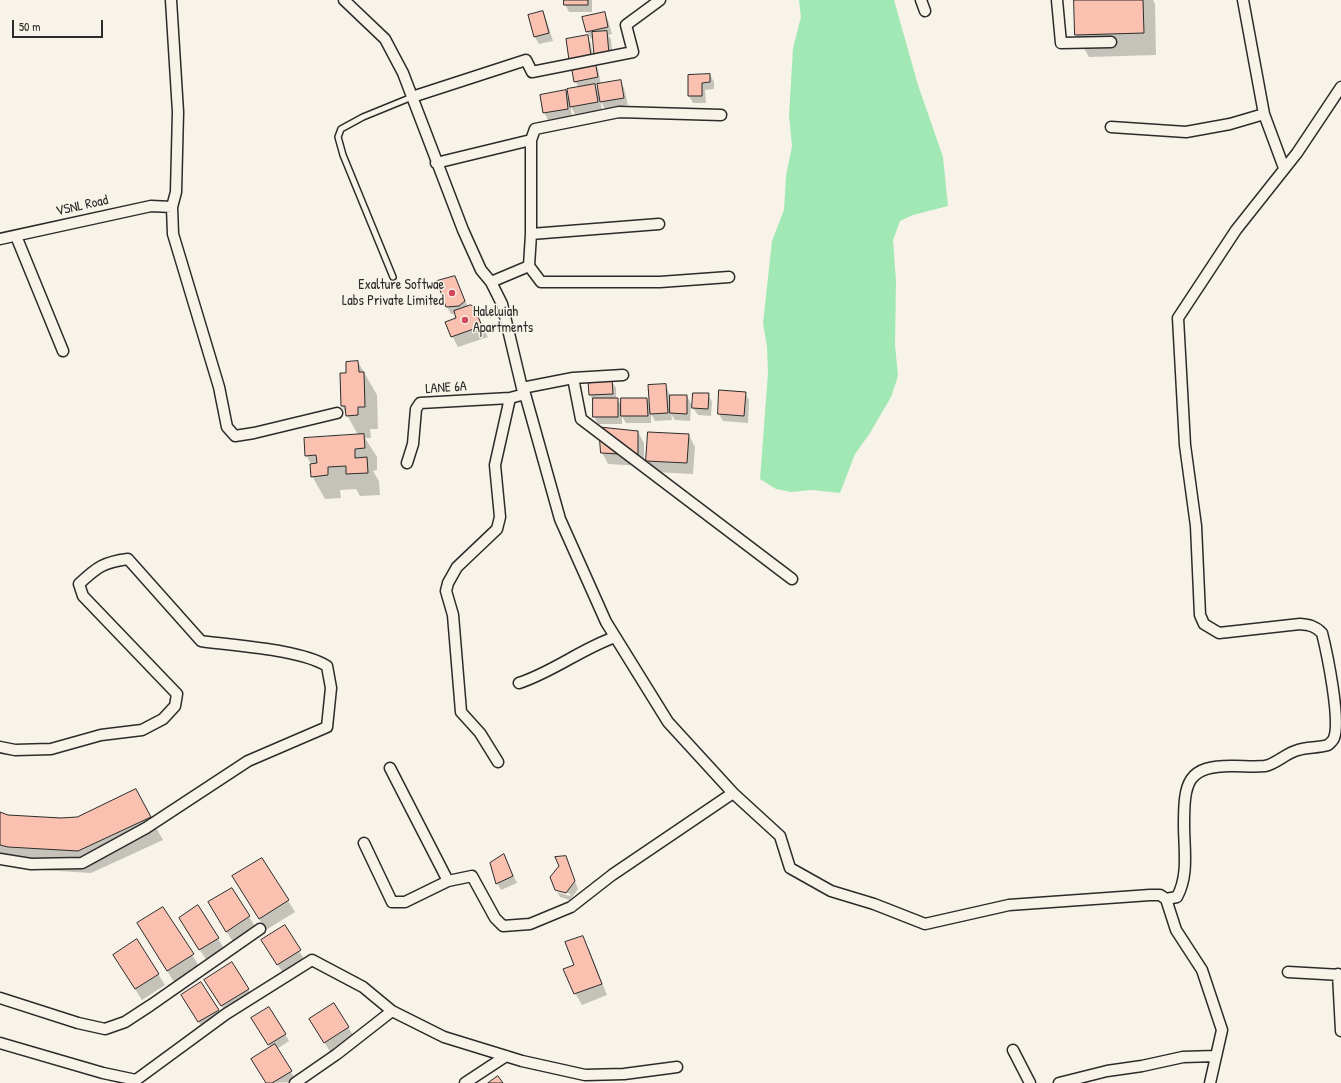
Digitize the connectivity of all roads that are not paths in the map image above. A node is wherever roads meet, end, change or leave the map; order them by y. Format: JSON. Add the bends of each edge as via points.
{"nodes":[{"id":1,"x":171,"y":0,"type":"edge"},
{"id":2,"x":344,"y":0,"type":"edge"},
{"id":3,"x":660,"y":0,"type":"edge"},
{"id":4,"x":921,"y":0,"type":"edge"},
{"id":5,"x":1057,"y":0,"type":"edge"},
{"id":6,"x":1243,"y":0,"type":"edge"},
{"id":7,"x":925,"y":11,"type":"dead end"},
{"id":8,"x":1111,"y":42,"type":"dead end"},
{"id":9,"x":1341,"y":87,"type":"edge"},
{"id":10,"x":412,"y":97,"type":"junction"},
{"id":11,"x":1264,"y":114,"type":"junction"},
{"id":12,"x":721,"y":115,"type":"dead end"},
{"id":13,"x":1111,"y":127,"type":"dead end"},
{"id":14,"x":531,"y":140,"type":"junction"},
{"id":15,"x":436,"y":163,"type":"junction"},
{"id":16,"x":1284,"y":168,"type":"junction"},
{"id":17,"x":172,"y":207,"type":"junction"},
{"id":18,"x":660,"y":224,"type":"dead end"},
{"id":19,"x":531,"y":234,"type":"junction"},
{"id":20,"x":16,"y":236,"type":"junction"},
{"id":21,"x":0,"y":239,"type":"edge"},
{"id":22,"x":529,"y":266,"type":"junction"},
{"id":23,"x":394,"y":277,"type":"dead end"},
{"id":24,"x":729,"y":277,"type":"dead end"},
{"id":25,"x":491,"y":282,"type":"junction"},
{"id":26,"x":63,"y":351,"type":"dead end"},
{"id":27,"x":624,"y":375,"type":"dead end"},
{"id":28,"x":573,"y":378,"type":"junction"},
{"id":29,"x":524,"y":391,"type":"junction"},
{"id":30,"x":510,"y":398,"type":"junction"},
{"id":31,"x":337,"y":413,"type":"dead end"},
{"id":32,"x":407,"y":463,"type":"dead end"},
{"id":33,"x":792,"y":579,"type":"dead end"},
{"id":34,"x":615,"y":637,"type":"junction"},
{"id":35,"x":519,"y":683,"type":"dead end"},
{"id":36,"x":0,"y":747,"type":"edge"},
{"id":37,"x":498,"y":762,"type":"dead end"},
{"id":38,"x":390,"y":768,"type":"dead end"},
{"id":39,"x":733,"y":793,"type":"junction"},
{"id":40,"x":364,"y":843,"type":"dead end"},
{"id":41,"x":0,"y":859,"type":"edge"},
{"id":42,"x":448,"y":881,"type":"junction"},
{"id":43,"x":1166,"y":899,"type":"junction"},
{"id":44,"x":260,"y":929,"type":"dead end"},
{"id":45,"x":1288,"y":972,"type":"dead end"},
{"id":46,"x":1339,"y":974,"type":"edge"},
{"id":47,"x":0,"y":998,"type":"edge"},
{"id":48,"x":392,"y":1011,"type":"junction"},
{"id":49,"x":1341,"y":1031,"type":"edge"},
{"id":50,"x":0,"y":1043,"type":"edge"},
{"id":51,"x":1013,"y":1050,"type":"dead end"},
{"id":52,"x":506,"y":1056,"type":"junction"},
{"id":53,"x":1216,"y":1056,"type":"junction"},
{"id":54,"x":677,"y":1067,"type":"dead end"},
{"id":55,"x":1096,"y":1079,"type":"edge"},
{"id":56,"x":139,"y":1081,"type":"edge"},
{"id":57,"x":295,"y":1083,"type":"edge"},
{"id":58,"x":465,"y":1083,"type":"edge"},
{"id":59,"x":1030,"y":1083,"type":"edge"},
{"id":60,"x":1059,"y":1083,"type":"edge"},
{"id":61,"x":1210,"y":1083,"type":"edge"}],
"edges":[{"from":1,"to":17,"type":"street","via":[[178,112],[176,192]]},
{"from":2,"to":10,"type":"street","via":[[385,39]]},
{"from":3,"to":10,"type":"street","via":[[626,25],[633,52],[532,72],[526,60]]},
{"from":4,"to":7,"type":"street"},
{"from":5,"to":8,"type":"street","via":[[1061,43]]},
{"from":6,"to":11,"type":"street"},
{"from":9,"to":16,"type":"street"},
{"from":10,"to":15,"type":"street"},
{"from":10,"to":23,"type":"lane","via":[[362,117],[340,129],[338,137],[343,155]]},
{"from":11,"to":13,"type":"street","via":[[1230,124],[1186,132]]},
{"from":11,"to":16,"type":"street"},
{"from":12,"to":14,"type":"street","via":[[619,112],[535,129]]},
{"from":14,"to":15,"type":"street"},
{"from":14,"to":19,"type":"street"},
{"from":15,"to":25,"type":"street","via":[[481,270]]},
{"from":16,"to":43,"type":"street","via":[[1236,230],[1178,318],[1185,445],[1196,526],[1200,615],[1204,624],[1219,633],[1300,624],[1318,628],[1322,633],[1331,673],[1337,726],[1334,738],[1328,746],[1298,750],[1265,766],[1214,766],[1200,770],[1191,778],[1187,789],[1185,813],[1182,887],[1177,897]]},
{"from":17,"to":20,"type":"street","name":"VSNL Road","via":[[151,206]]},
{"from":17,"to":31,"type":"street","via":[[175,241],[219,387],[227,427],[235,436]]},
{"from":18,"to":19,"type":"street"},
{"from":19,"to":22,"type":"street"},
{"from":20,"to":21,"type":"street","name":"VSNL Road"},
{"from":20,"to":26,"type":"street"},
{"from":22,"to":24,"type":"street","via":[[541,282],[660,282]]},
{"from":22,"to":25,"type":"street"},
{"from":25,"to":29,"type":"street","via":[[502,304]]},
{"from":27,"to":28,"type":"street"},
{"from":28,"to":29,"type":"street"},
{"from":28,"to":33,"type":"street","via":[[581,420]]},
{"from":29,"to":30,"type":"street"},
{"from":29,"to":34,"type":"street","via":[[560,519]]},
{"from":30,"to":32,"type":"street","name":"LANE 6A","via":[[420,403],[416,409],[413,444]]},
{"from":30,"to":37,"type":"street","via":[[495,465],[500,518],[497,529],[457,567],[446,591],[453,615],[461,712],[480,733]]},
{"from":34,"to":35,"type":"street","via":[[593,645],[533,679]]},
{"from":34,"to":39,"type":"street","via":[[668,722]]},
{"from":36,"to":41,"type":"street","via":[[15,750],[51,749],[101,735],[142,730],[163,719],[175,706],[177,694],[83,596],[79,584],[108,561],[128,559],[201,641],[293,654],[316,659],[327,666],[331,688],[327,727],[248,761],[146,828],[82,863],[31,864]]},
{"from":38,"to":42,"type":"street"},
{"from":39,"to":42,"type":"street","via":[[612,875],[571,907],[530,924],[503,926],[495,918],[472,876]]},
{"from":39,"to":43,"type":"street","via":[[780,836],[790,868],[832,891],[925,924],[1009,904],[1150,895],[1160,895]]},
{"from":40,"to":42,"type":"street","via":[[392,902],[406,902]]},
{"from":43,"to":53,"type":"street","via":[[1176,930],[1202,970],[1222,1030]]},
{"from":44,"to":47,"type":"street","via":[[151,1005],[124,1022],[105,1029]]},
{"from":45,"to":46,"type":"street"},
{"from":46,"to":49,"type":"street"},
{"from":48,"to":52,"type":"street","via":[[444,1037]]},
{"from":48,"to":56,"type":"street","via":[[362,987],[312,960],[226,1014]]},
{"from":48,"to":57,"type":"street"},
{"from":50,"to":56,"type":"street"},
{"from":51,"to":59,"type":"street"},
{"from":52,"to":54,"type":"street","via":[[585,1076]]},
{"from":52,"to":58,"type":"street"},
{"from":53,"to":55,"type":"street","via":[[1183,1057]]},
{"from":53,"to":61,"type":"street"},
{"from":55,"to":60,"type":"street"}]}
